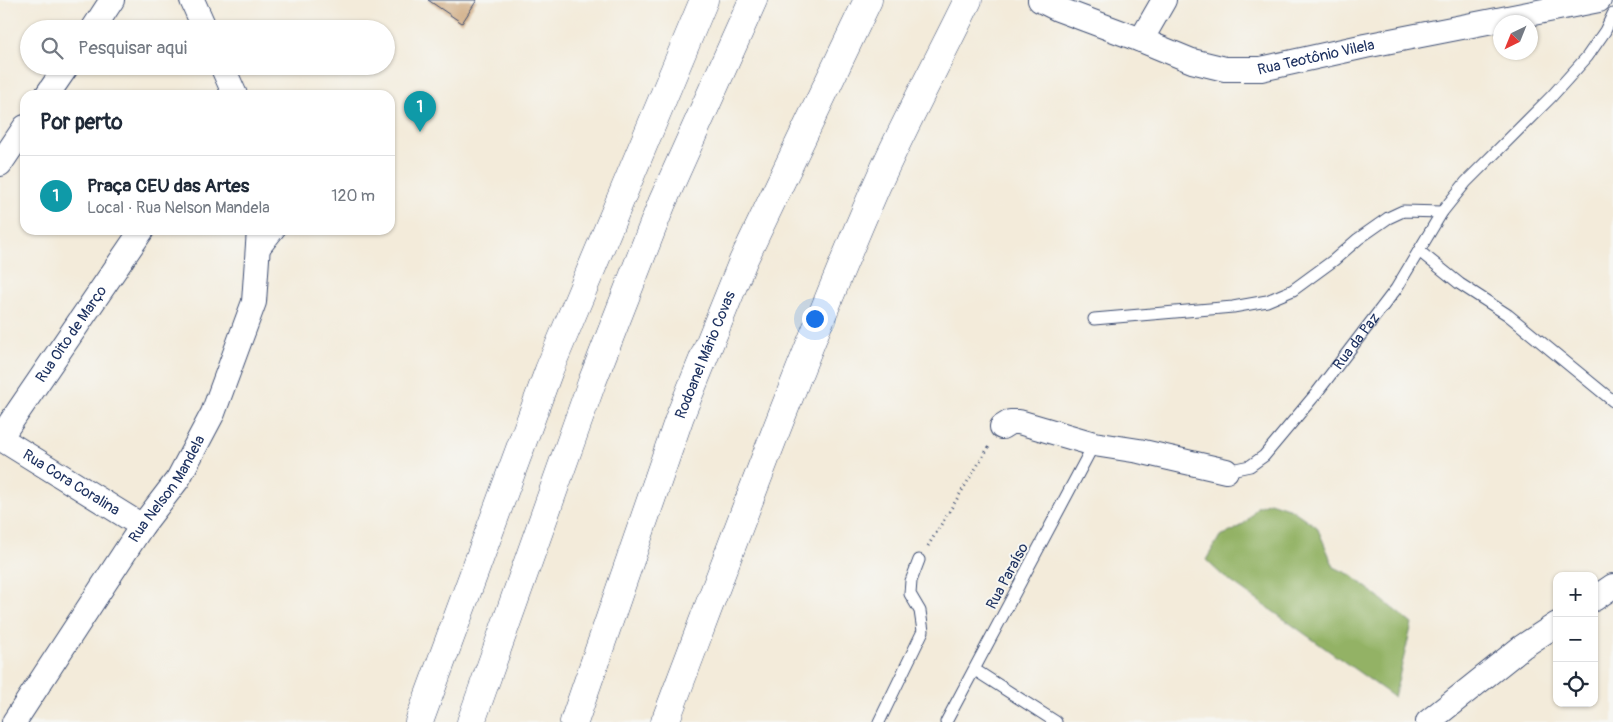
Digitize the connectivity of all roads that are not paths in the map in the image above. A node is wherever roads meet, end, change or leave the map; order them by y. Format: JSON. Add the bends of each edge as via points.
{"nodes":[{"id":1,"x":112,"y":0,"type":"edge"},
{"id":2,"x":192,"y":0,"type":"edge"},
{"id":3,"x":704,"y":0,"type":"edge"},
{"id":4,"x":754,"y":0,"type":"edge"},
{"id":5,"x":868,"y":0,"type":"edge"},
{"id":6,"x":968,"y":0,"type":"edge"},
{"id":7,"x":1040,"y":0,"type":"edge"},
{"id":8,"x":1164,"y":0,"type":"edge"},
{"id":9,"x":1599,"y":0,"type":"edge"},
{"id":10,"x":1613,"y":14,"type":"edge"},
{"id":11,"x":99,"y":20,"type":"edge"},
{"id":12,"x":201,"y":20,"type":"edge"},
{"id":13,"x":1142,"y":40,"type":"junction"},
{"id":14,"x":61,"y":75,"type":"edge"},
{"id":15,"x":226,"y":75,"type":"edge"},
{"id":16,"x":50,"y":90,"type":"edge"},
{"id":17,"x":233,"y":90,"type":"edge"},
{"id":18,"x":20,"y":135,"type":"edge"},
{"id":19,"x":0,"y":164,"type":"edge"},
{"id":20,"x":1442,"y":212,"type":"junction"},
{"id":21,"x":139,"y":235,"type":"edge"},
{"id":22,"x":259,"y":235,"type":"edge"},
{"id":23,"x":276,"y":235,"type":"edge"},
{"id":24,"x":1419,"y":251,"type":"junction"},
{"id":25,"x":257,"y":259,"type":"junction"},
{"id":26,"x":1094,"y":319,"type":"dead end"},
{"id":27,"x":1613,"y":401,"type":"edge"},
{"id":28,"x":1002,"y":427,"type":"road end"},
{"id":29,"x":0,"y":438,"type":"edge"},
{"id":30,"x":1094,"y":444,"type":"junction"},
{"id":31,"x":1226,"y":471,"type":"joint"},
{"id":32,"x":142,"y":526,"type":"junction"},
{"id":33,"x":920,"y":560,"type":"road end"},
{"id":34,"x":1613,"y":586,"type":"edge"},
{"id":35,"x":1598,"y":596,"type":"edge"},
{"id":36,"x":1553,"y":627,"type":"edge"},
{"id":37,"x":975,"y":670,"type":"junction"},
{"id":38,"x":14,"y":722,"type":"edge"},
{"id":39,"x":419,"y":722,"type":"edge"},
{"id":40,"x":470,"y":722,"type":"edge"},
{"id":41,"x":574,"y":722,"type":"edge"},
{"id":42,"x":665,"y":722,"type":"edge"},
{"id":43,"x":879,"y":722,"type":"edge"},
{"id":44,"x":946,"y":722,"type":"edge"},
{"id":45,"x":1056,"y":722,"type":"edge"},
{"id":46,"x":1428,"y":722,"type":"edge"}],
"edges":[{"from":1,"to":11,"type":"street"},
{"from":2,"to":12,"type":"street"},
{"from":3,"to":39,"type":"main road","via":[[549,370]]},
{"from":4,"to":40,"type":"main road","via":[[662,203],[592,382]]},
{"from":5,"to":41,"type":"main road","name":"Rodoanel Mário Covas","via":[[735,280],[680,416]]},
{"from":6,"to":42,"type":"main road","via":[[877,185],[826,305]]},
{"from":7,"to":13,"type":"street","name":"Rua Teotônio Vilela"},
{"from":8,"to":13,"type":"street"},
{"from":9,"to":13,"type":"street","name":"Rua Teotônio Vilela","via":[[1261,69],[1225,69],[1192,61]]},
{"from":10,"to":20,"type":"lane","name":"Rua da Paz","via":[[1587,57],[1466,182]]},
{"from":14,"to":16,"type":"street"},
{"from":15,"to":17,"type":"street"},
{"from":18,"to":19,"type":"street"},
{"from":20,"to":24,"type":"lane","name":"Rua da Paz"},
{"from":20,"to":26,"type":"lane","via":[[1403,211],[1388,218],[1293,290],[1267,300],[1232,308]]},
{"from":21,"to":29,"type":"street","name":"Rua Oito de Março"},
{"from":22,"to":25,"type":"street","name":"Rua Nelson Mandela"},
{"from":23,"to":25,"type":"lane"},
{"from":24,"to":27,"type":"lane","via":[[1460,284],[1508,315]]},
{"from":24,"to":31,"type":"lane","name":"Rua da Paz","via":[[1396,289],[1264,456],[1250,466]]},
{"from":25,"to":32,"type":"street","name":"Rua Nelson Mandela","via":[[254,302],[213,413],[178,479]]},
{"from":28,"to":30,"type":"street","name":"Rua da Paz","via":[[1010,422],[1019,422]]},
{"from":29,"to":32,"type":"street","name":"Rua Cora Coralina"},
{"from":30,"to":31,"type":"street","name":"Rua da Paz"},
{"from":30,"to":37,"type":"lane","name":"Rua Paraíso"},
{"from":32,"to":38,"type":"street","name":"Rua Nelson Mandela"},
{"from":33,"to":43,"type":"lane","via":[[910,594],[920,611],[923,631]]},
{"from":34,"to":35,"type":"street"},
{"from":36,"to":46,"type":"street","via":[[1522,647]]},
{"from":37,"to":44,"type":"lane","name":"Rua Paraíso"},
{"from":37,"to":45,"type":"lane"}]}
